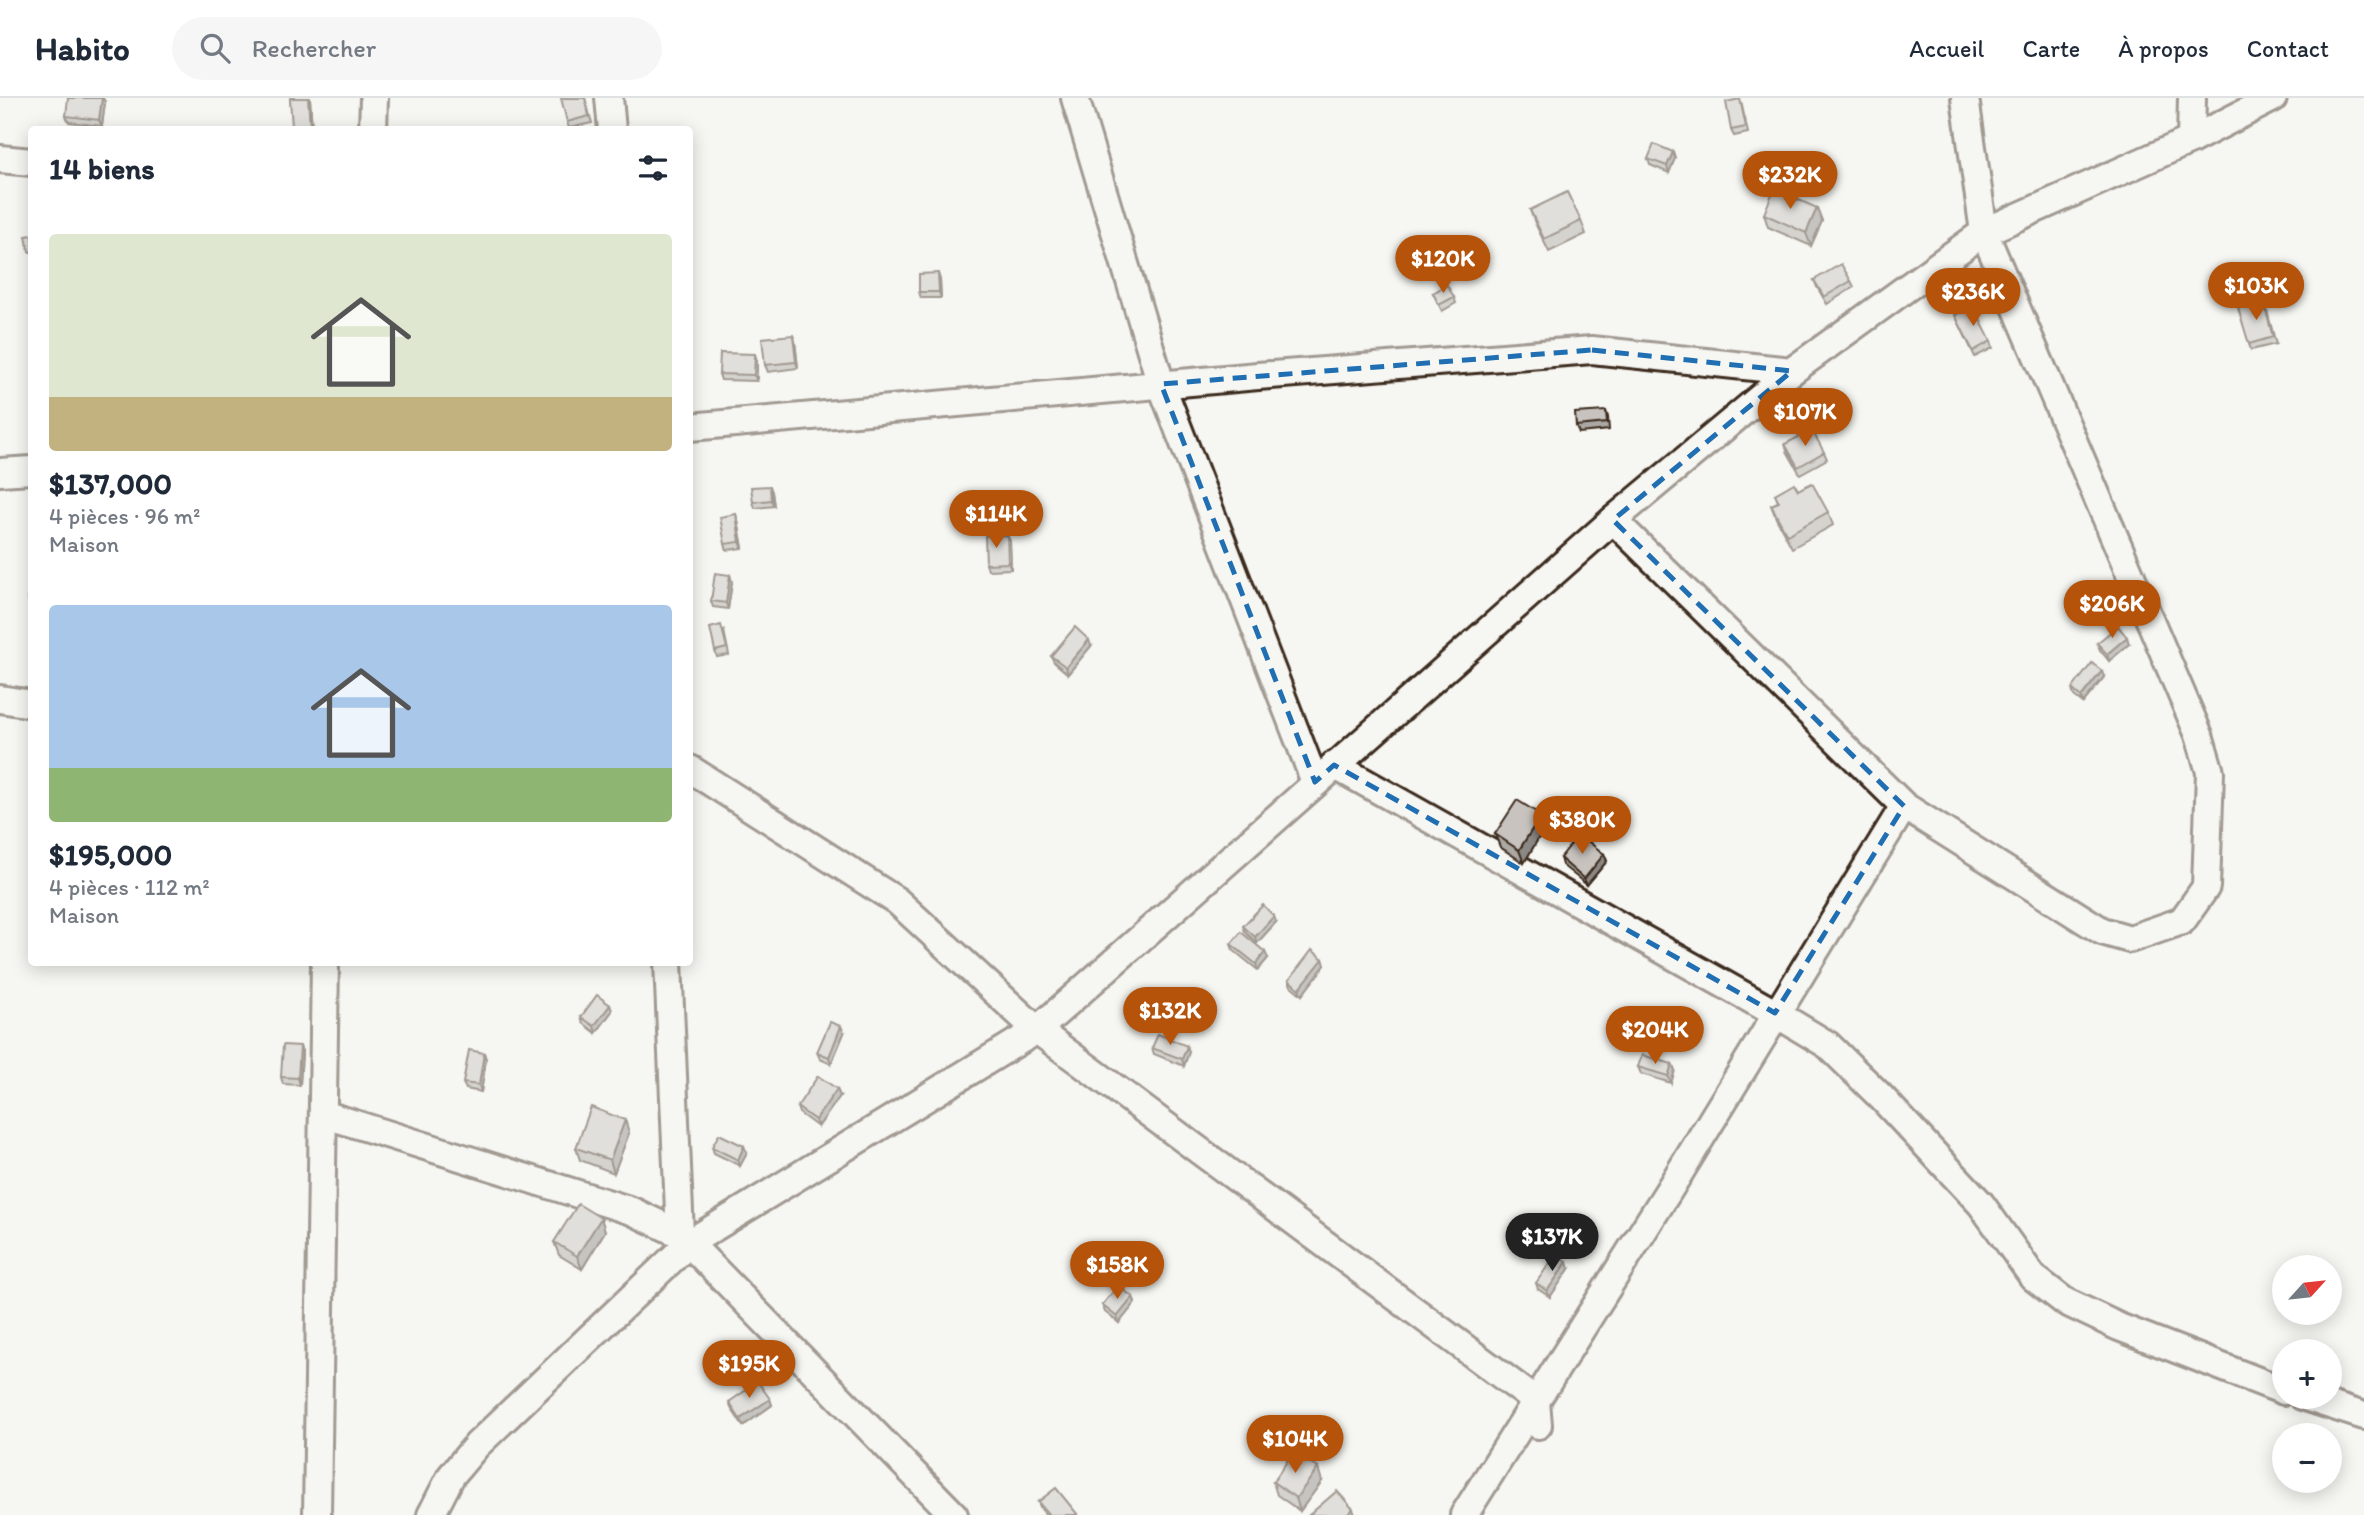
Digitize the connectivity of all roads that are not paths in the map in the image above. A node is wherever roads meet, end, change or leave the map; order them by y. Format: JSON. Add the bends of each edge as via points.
{"nodes":[{"id":1,"x":374,"y":98,"type":"edge"},
{"id":2,"x":609,"y":98,"type":"edge"},
{"id":3,"x":1075,"y":98,"type":"edge"},
{"id":4,"x":1965,"y":98,"type":"edge"},
{"id":5,"x":2192,"y":98,"type":"edge"},
{"id":6,"x":2273,"y":98,"type":"edge"},
{"id":7,"x":373,"y":126,"type":"edge"},
{"id":8,"x":612,"y":126,"type":"edge"},
{"id":9,"x":2191,"y":140,"type":"junction"},
{"id":10,"x":0,"y":159,"type":"edge"},
{"id":11,"x":28,"y":162,"type":"edge"},
{"id":12,"x":1984,"y":232,"type":"junction"},
{"id":13,"x":1792,"y":371,"type":"junction"},
{"id":14,"x":1161,"y":384,"type":"junction"},
{"id":15,"x":693,"y":427,"type":"edge"},
{"id":16,"x":28,"y":470,"type":"edge"},
{"id":17,"x":0,"y":472,"type":"edge"},
{"id":18,"x":1613,"y":520,"type":"junction"},
{"id":19,"x":0,"y":699,"type":"edge"},
{"id":20,"x":28,"y":703,"type":"edge"},
{"id":21,"x":693,"y":771,"type":"edge"},
{"id":22,"x":1324,"y":774,"type":"junction"},
{"id":23,"x":1904,"y":806,"type":"junction"},
{"id":24,"x":325,"y":966,"type":"edge"},
{"id":25,"x":668,"y":966,"type":"edge"},
{"id":26,"x":1776,"y":1013,"type":"junction"},
{"id":27,"x":1037,"y":1030,"type":"junction"},
{"id":28,"x":323,"y":1114,"type":"junction"},
{"id":29,"x":684,"y":1238,"type":"junction"},
{"id":30,"x":2272,"y":1386,"type":"edge"},
{"id":31,"x":2342,"y":1409,"type":"edge"},
{"id":32,"x":1537,"y":1413,"type":"junction"},
{"id":33,"x":2364,"y":1416,"type":"edge"},
{"id":34,"x":317,"y":1515,"type":"edge"},
{"id":35,"x":431,"y":1515,"type":"edge"},
{"id":36,"x":954,"y":1515,"type":"edge"},
{"id":37,"x":1464,"y":1515,"type":"edge"}],
"edges":[{"from":1,"to":7,"type":"street"},
{"from":2,"to":8,"type":"street"},
{"from":3,"to":14,"type":"street"},
{"from":4,"to":12,"type":"street"},
{"from":5,"to":9,"type":"street"},
{"from":6,"to":9,"type":"street"},
{"from":9,"to":12,"type":"street"},
{"from":10,"to":11,"type":"street"},
{"from":12,"to":13,"type":"street"},
{"from":12,"to":23,"type":"street","via":[[2199,734],[2210,772],[2206,887],[2182,921],[2130,939],[2102,931]]},
{"from":13,"to":14,"type":"street","via":[[1592,350]]},
{"from":13,"to":18,"type":"street"},
{"from":14,"to":15,"type":"street"},
{"from":14,"to":22,"type":"street"},
{"from":16,"to":17,"type":"street"},
{"from":18,"to":22,"type":"street"},
{"from":18,"to":23,"type":"street"},
{"from":19,"to":20,"type":"street"},
{"from":21,"to":27,"type":"street","via":[[897,901]]},
{"from":22,"to":26,"type":"street"},
{"from":22,"to":27,"type":"street"},
{"from":23,"to":26,"type":"street"},
{"from":24,"to":28,"type":"street"},
{"from":25,"to":29,"type":"street"},
{"from":26,"to":30,"type":"street","via":[[1828,1045],[1882,1098],[1981,1203],[2033,1277],[2064,1301]]},
{"from":26,"to":32,"type":"street"},
{"from":27,"to":29,"type":"street"},
{"from":27,"to":32,"type":"street"},
{"from":28,"to":29,"type":"street","via":[[632,1211]]},
{"from":28,"to":34,"type":"street"},
{"from":29,"to":35,"type":"street","via":[[470,1452],[451,1476]]},
{"from":29,"to":36,"type":"street"},
{"from":31,"to":33,"type":"street"},
{"from":32,"to":37,"type":"street"}]}
